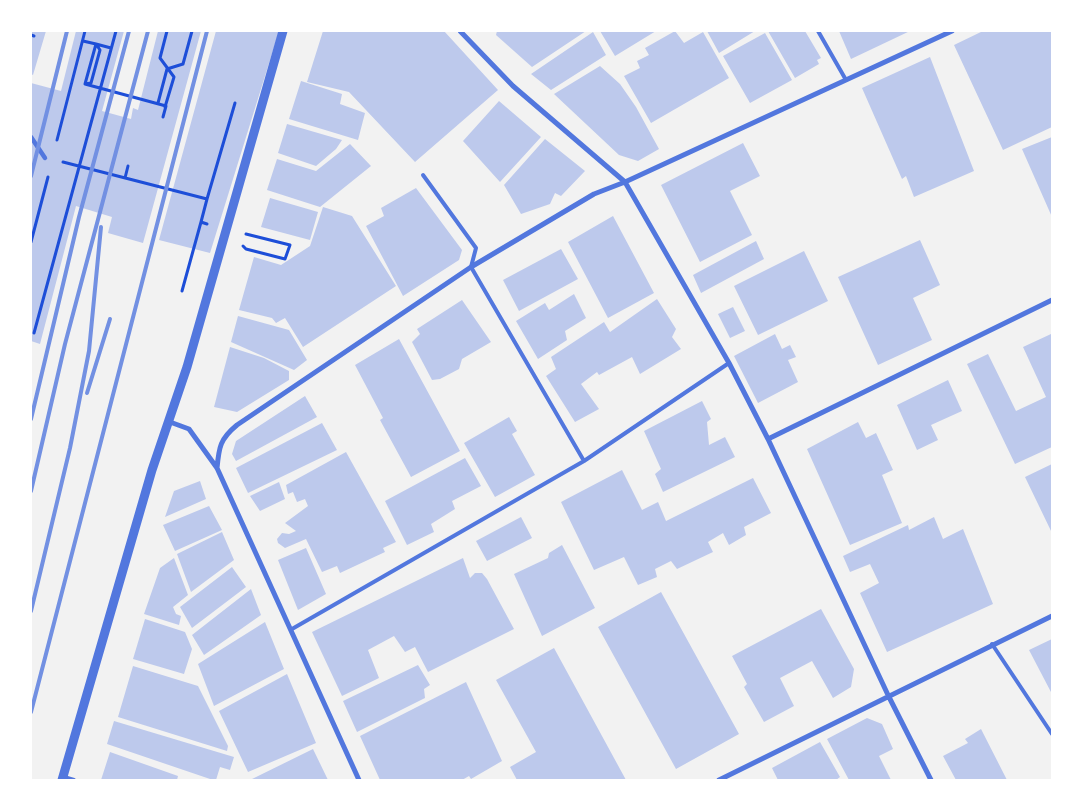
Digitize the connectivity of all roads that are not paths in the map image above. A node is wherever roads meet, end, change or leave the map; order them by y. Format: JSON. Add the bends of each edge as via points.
{"nodes":[{"id":1,"x":284,"y":31,"type":"edge"},
{"id":2,"x":818,"y":31,"type":"edge"},
{"id":3,"x":952,"y":31,"type":"edge"},
{"id":4,"x":462,"y":32,"type":"edge"},
{"id":5,"x":846,"y":80,"type":"junction"},
{"id":6,"x":31,"y":137,"type":"edge"},
{"id":7,"x":46,"y":158,"type":"road end"},
{"id":8,"x":423,"y":175,"type":"dead end"},
{"id":9,"x":626,"y":182,"type":"junction"},
{"id":10,"x":471,"y":267,"type":"junction"},
{"id":11,"x":1052,"y":300,"type":"edge"},
{"id":12,"x":729,"y":363,"type":"junction"},
{"id":13,"x":170,"y":422,"type":"junction"},
{"id":14,"x":768,"y":439,"type":"junction"},
{"id":15,"x":584,"y":461,"type":"junction"},
{"id":16,"x":217,"y":468,"type":"junction"},
{"id":17,"x":1052,"y":616,"type":"edge"},
{"id":18,"x":292,"y":629,"type":"junction"},
{"id":19,"x":992,"y":644,"type":"junction"},
{"id":20,"x":888,"y":695,"type":"junction"},
{"id":21,"x":1052,"y":734,"type":"edge"},
{"id":22,"x":63,"y":778,"type":"edge"},
{"id":23,"x":929,"y":779,"type":"edge"},
{"id":24,"x":74,"y":780,"type":"edge"},
{"id":25,"x":359,"y":780,"type":"edge"},
{"id":26,"x":719,"y":780,"type":"edge"}],
"edges":[{"from":1,"to":13,"type":"street"},
{"from":2,"to":5,"type":"lane"},
{"from":3,"to":5,"type":"street"},
{"from":4,"to":9,"type":"street","via":[[513,86]]},
{"from":5,"to":9,"type":"street"},
{"from":6,"to":7,"type":"street"},
{"from":8,"to":10,"type":"lane","via":[[476,248]]},
{"from":9,"to":10,"type":"street","via":[[594,194]]},
{"from":9,"to":12,"type":"street"},
{"from":10,"to":15,"type":"lane"},
{"from":10,"to":16,"type":"street","via":[[225,435],[219,449]]},
{"from":11,"to":14,"type":"street"},
{"from":12,"to":14,"type":"street"},
{"from":12,"to":15,"type":"lane"},
{"from":13,"to":16,"type":"street","via":[[189,430]]},
{"from":13,"to":22,"type":"street","via":[[152,470]]},
{"from":14,"to":20,"type":"street"},
{"from":15,"to":18,"type":"lane"},
{"from":16,"to":18,"type":"street"},
{"from":17,"to":19,"type":"street"},
{"from":18,"to":25,"type":"street"},
{"from":19,"to":20,"type":"street"},
{"from":19,"to":21,"type":"lane"},
{"from":20,"to":23,"type":"street"},
{"from":20,"to":26,"type":"street"},
{"from":22,"to":24,"type":"lane"}]}
